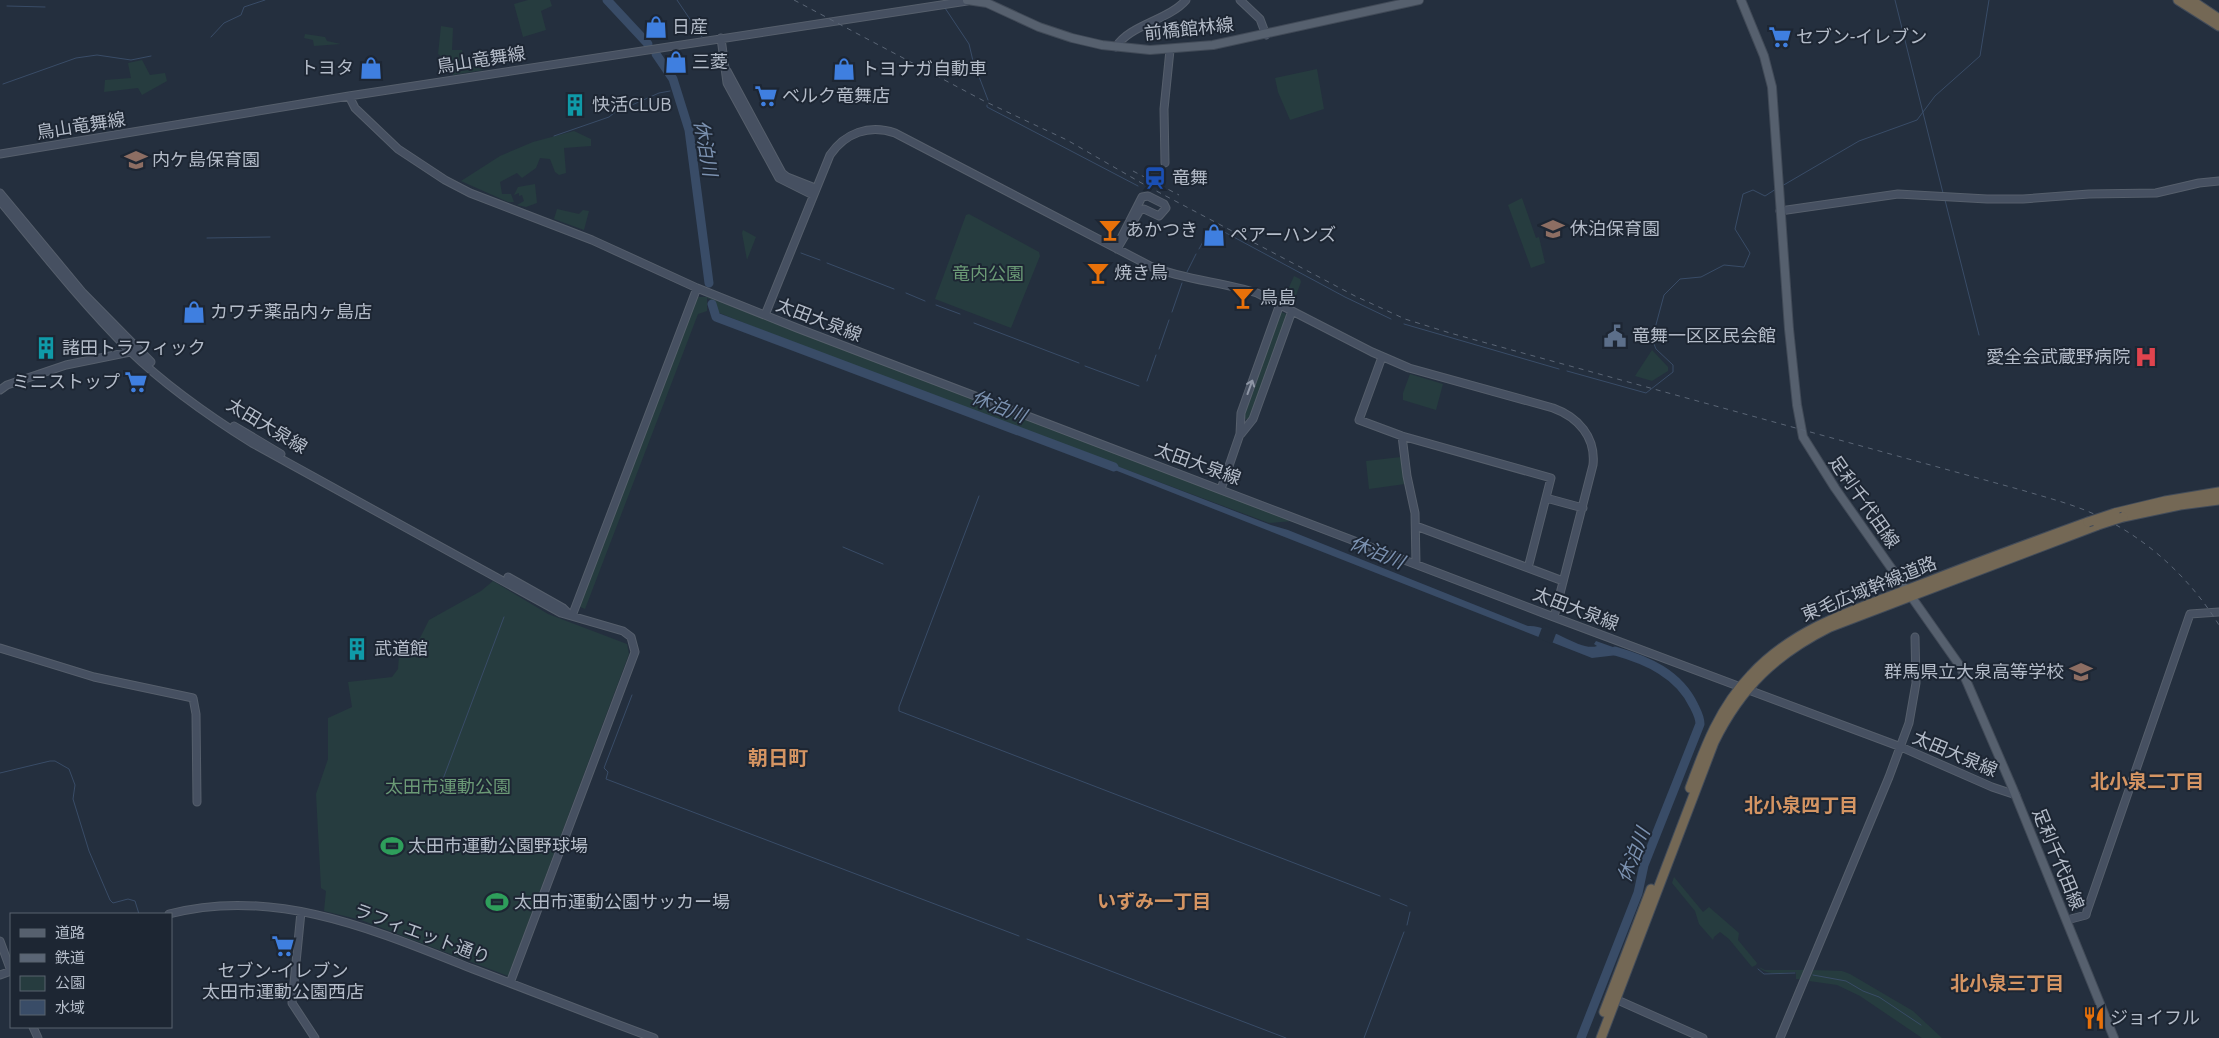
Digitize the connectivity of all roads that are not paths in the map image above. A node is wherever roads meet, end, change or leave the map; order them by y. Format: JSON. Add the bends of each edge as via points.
{"nodes":[{"id":1,"x":967,"y":0,"type":"edge"},
{"id":2,"x":1186,"y":0,"type":"edge"},
{"id":3,"x":1240,"y":0,"type":"edge"},
{"id":4,"x":1419,"y":0,"type":"edge"},
{"id":5,"x":1741,"y":0,"type":"edge"},
{"id":6,"x":2178,"y":0,"type":"edge"},
{"id":7,"x":2191,"y":0,"type":"edge"},
{"id":8,"x":2219,"y":19,"type":"edge"},
{"id":9,"x":2219,"y":26,"type":"edge"},
{"id":10,"x":1266,"y":35,"type":"junction"},
{"id":11,"x":721,"y":38,"type":"junction"},
{"id":12,"x":1116,"y":47,"type":"junction"},
{"id":13,"x":1170,"y":50,"type":"junction"},
{"id":14,"x":349,"y":96,"type":"junction"},
{"id":15,"x":0,"y":154,"type":"edge"},
{"id":16,"x":1165,"y":163,"type":"dead end"},
{"id":17,"x":2219,"y":181,"type":"edge"},
{"id":18,"x":814,"y":191,"type":"junction"},
{"id":19,"x":0,"y":193,"type":"edge"},
{"id":20,"x":0,"y":201,"type":"edge"},
{"id":21,"x":1780,"y":211,"type":"junction"},
{"id":22,"x":1118,"y":249,"type":"junction"},
{"id":23,"x":697,"y":288,"type":"junction"},
{"id":24,"x":1280,"y":304,"type":"junction"},
{"id":25,"x":1292,"y":311,"type":"junction"},
{"id":26,"x":765,"y":315,"type":"junction"},
{"id":27,"x":135,"y":351,"type":"junction"},
{"id":28,"x":1382,"y":357,"type":"junction"},
{"id":29,"x":4,"y":385,"type":"edge"},
{"id":30,"x":0,"y":390,"type":"edge"},
{"id":31,"x":1240,"y":434,"type":"junction"},
{"id":32,"x":1402,"y":436,"type":"junction"},
{"id":33,"x":1221,"y":489,"type":"junction"},
{"id":34,"x":2219,"y":492,"type":"edge"},
{"id":35,"x":1546,"y":498,"type":"junction"},
{"id":36,"x":2219,"y":500,"type":"edge"},
{"id":37,"x":1583,"y":508,"type":"junction"},
{"id":38,"x":2119,"y":515,"type":"junction"},
{"id":39,"x":1416,"y":526,"type":"junction"},
{"id":40,"x":1416,"y":564,"type":"junction"},
{"id":41,"x":1528,"y":568,"type":"junction"},
{"id":42,"x":1563,"y":581,"type":"junction"},
{"id":43,"x":1910,"y":593,"type":"junction"},
{"id":44,"x":2219,"y":612,"type":"edge"},
{"id":45,"x":572,"y":616,"type":"junction"},
{"id":46,"x":1554,"y":617,"type":"junction"},
{"id":47,"x":1915,"y":637,"type":"dead end"},
{"id":48,"x":0,"y":648,"type":"edge"},
{"id":49,"x":1743,"y":689,"type":"junction"},
{"id":50,"x":1901,"y":747,"type":"junction"},
{"id":51,"x":2016,"y":795,"type":"junction"},
{"id":52,"x":197,"y":802,"type":"dead end"},
{"id":53,"x":301,"y":912,"type":"junction"},
{"id":54,"x":172,"y":914,"type":"edge"},
{"id":55,"x":2067,"y":920,"type":"junction"},
{"id":56,"x":0,"y":941,"type":"edge"},
{"id":57,"x":10,"y":968,"type":"edge"},
{"id":58,"x":510,"y":983,"type":"junction"},
{"id":59,"x":1613,"y":998,"type":"junction"},
{"id":60,"x":315,"y":1038,"type":"edge"},
{"id":61,"x":654,"y":1038,"type":"edge"},
{"id":62,"x":1594,"y":1038,"type":"edge"},
{"id":63,"x":1601,"y":1038,"type":"edge"},
{"id":64,"x":1703,"y":1038,"type":"edge"},
{"id":65,"x":1780,"y":1038,"type":"edge"},
{"id":66,"x":2114,"y":1038,"type":"edge"}],
"edges":[{"from":1,"to":11,"type":"street","name":"鳥山竜舞線"},
{"from":1,"to":12,"type":"main road","name":"前橋館林線","via":[[987,3],[1057,33]]},
{"from":2,"to":12,"type":"street","via":[[1173,11],[1123,38]]},
{"from":3,"to":10,"type":"street","via":[[1260,19]]},
{"from":4,"to":10,"type":"main road","name":"前橋館林線"},
{"from":5,"to":21,"type":"main road","name":"足利千代田線","via":[[1769,73],[1774,103]]},
{"from":6,"to":9,"type":"highway"},
{"from":7,"to":8,"type":"highway"},
{"from":10,"to":13,"type":"main road","name":"前橋館林線"},
{"from":11,"to":14,"type":"street","name":"鳥山竜舞線"},
{"from":11,"to":18,"type":"street","via":[[727,83],[779,178]]},
{"from":12,"to":13,"type":"main road","name":"前橋館林線"},
{"from":13,"to":16,"type":"street","via":[[1164,109]]},
{"from":14,"to":15,"type":"street","name":"鳥山竜舞線"},
{"from":14,"to":23,"type":"street","name":"太田大泉線","via":[[355,108],[398,150],[446,180],[470,193],[592,240]]},
{"from":17,"to":21,"type":"street","via":[[2199,182],[2156,193],[2015,199],[1898,194]]},
{"from":18,"to":22,"type":"street","via":[[828,158],[841,141],[864,131],[882,130],[895,133]]},
{"from":18,"to":26,"type":"street"},
{"from":19,"to":27,"type":"street","name":"太田大泉線"},
{"from":20,"to":27,"type":"street","name":"太田大泉線","via":[[89,308]]},
{"from":21,"to":43,"type":"main road","name":"足利千代田線","via":[[1797,405],[1803,437],[1830,481]]},
{"from":22,"to":22,"type":"street","via":[[1142,197],[1148,196],[1166,206],[1161,216],[1140,210]]},
{"from":22,"to":24,"type":"street","via":[[1172,274],[1240,288]]},
{"from":23,"to":26,"type":"street","name":"太田大泉線"},
{"from":23,"to":45,"type":"street"},
{"from":24,"to":25,"type":"street"},
{"from":31,"to":24,"type":"street","one_way":true,"via":[[1241,412]]},
{"from":25,"to":28,"type":"street"},
{"from":25,"to":31,"type":"street","via":[[1253,419]]},
{"from":26,"to":33,"type":"street","name":"太田大泉線"},
{"from":27,"to":29,"type":"street","via":[[66,365]]},
{"from":27,"to":45,"type":"street","name":"太田大泉線","via":[[185,397],[252,443],[561,613]]},
{"from":28,"to":32,"type":"street","via":[[1359,420]]},
{"from":28,"to":37,"type":"street","via":[[1426,374],[1553,408],[1574,419],[1588,435],[1594,457]]},
{"from":29,"to":30,"type":"street"},
{"from":31,"to":33,"type":"street"},
{"from":32,"to":35,"type":"street","via":[[1551,478]]},
{"from":32,"to":39,"type":"street"},
{"from":33,"to":40,"type":"street","name":"太田大泉線"},
{"from":34,"to":38,"type":"highway","name":"東毛広域幹線道路","via":[[2166,500]]},
{"from":35,"to":37,"type":"street"},
{"from":35,"to":41,"type":"street"},
{"from":36,"to":38,"type":"highway","name":"東毛広域幹線道路"},
{"from":37,"to":42,"type":"street"},
{"from":38,"to":43,"type":"highway","name":"東毛広域幹線道路","bridge":true},
{"from":38,"to":43,"type":"highway","name":"東毛広域幹線道路","bridge":true,"via":[[2088,522]]},
{"from":39,"to":40,"type":"street"},
{"from":39,"to":41,"type":"street"},
{"from":40,"to":46,"type":"street","name":"太田大泉線"},
{"from":41,"to":42,"type":"street"},
{"from":42,"to":46,"type":"street"},
{"from":43,"to":49,"type":"highway","name":"東毛広域幹線道路","via":[[1809,638]]},
{"from":43,"to":51,"type":"main road","name":"足利千代田線","via":[[1960,666]]},
{"from":44,"to":55,"type":"street","via":[[2190,614],[2086,915]]},
{"from":45,"to":58,"type":"street","name":"太田大泉線","via":[[623,631],[631,637],[635,652]]},
{"from":46,"to":49,"type":"street","name":"太田大泉線"},
{"from":47,"to":50,"type":"street","via":[[1916,690]]},
{"from":48,"to":52,"type":"street","via":[[94,677],[194,698]]},
{"from":49,"to":50,"type":"street","name":"太田大泉線"},
{"from":49,"to":59,"type":"highway","name":"東毛広域幹線道路","via":[[1714,742]]},
{"from":50,"to":51,"type":"street","name":"太田大泉線"},
{"from":50,"to":65,"type":"street"},
{"from":51,"to":55,"type":"main road","name":"足利千代田線"},
{"from":53,"to":54,"type":"street","name":"ラフィエット通り","via":[[240,905]]},
{"from":53,"to":58,"type":"street","name":"ラフィエット通り","via":[[362,926]]},
{"from":53,"to":60,"type":"street","via":[[292,1003]]},
{"from":55,"to":66,"type":"main road","name":"足利千代田線"},
{"from":56,"to":57,"type":"street"},
{"from":58,"to":61,"type":"street","name":"ラフィエット通り"},
{"from":59,"to":62,"type":"highway","name":"東毛広域幹線道路"},
{"from":59,"to":63,"type":"highway","name":"東毛広域幹線道路"},
{"from":59,"to":64,"type":"street"}]}
